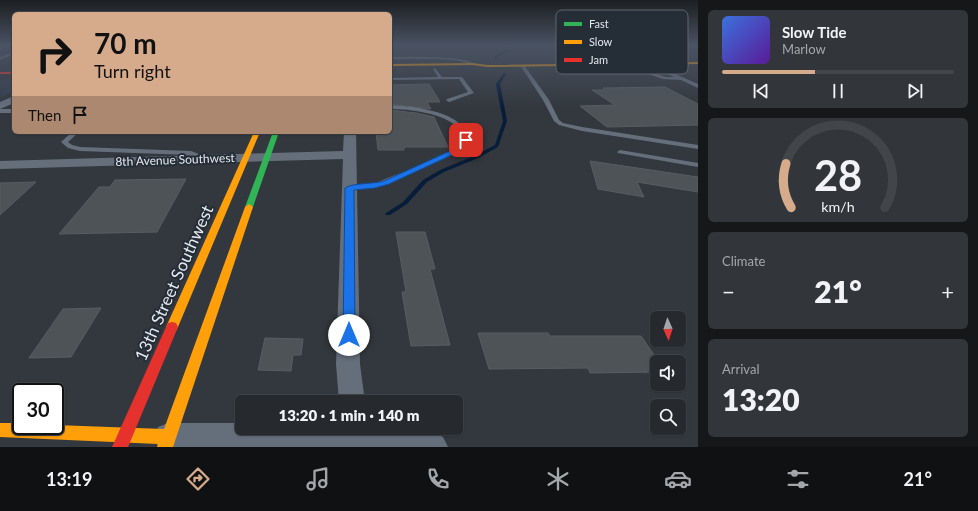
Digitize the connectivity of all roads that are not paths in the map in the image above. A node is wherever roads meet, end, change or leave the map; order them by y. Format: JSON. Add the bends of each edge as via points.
{"nodes":[{"id":1,"x":488,"y":66,"type":"joint"},
{"id":2,"x":522,"y":66,"type":"junction"},
{"id":3,"x":529,"y":66,"type":"edge"},
{"id":4,"x":434,"y":69,"type":"junction"},
{"id":5,"x":392,"y":70,"type":"edge"},
{"id":6,"x":0,"y":73,"type":"edge"},
{"id":7,"x":12,"y":73,"type":"edge"},
{"id":8,"x":653,"y":74,"type":"edge"},
{"id":9,"x":671,"y":74,"type":"edge"},
{"id":10,"x":441,"y":78,"type":"junction"},
{"id":11,"x":392,"y":79,"type":"edge"},
{"id":12,"x":682,"y":79,"type":"junction"},
{"id":13,"x":698,"y":86,"type":"edge"},
{"id":14,"x":12,"y":99,"type":"edge"},
{"id":15,"x":450,"y":100,"type":"dead end"},
{"id":16,"x":0,"y":106,"type":"edge"},
{"id":17,"x":392,"y":107,"type":"edge"},
{"id":18,"x":0,"y":111,"type":"edge"},
{"id":19,"x":12,"y":111,"type":"edge"},
{"id":20,"x":74,"y":134,"type":"edge"},
{"id":21,"x":257,"y":134,"type":"edge"},
{"id":22,"x":275,"y":134,"type":"edge"},
{"id":23,"x":350,"y":134,"type":"edge"},
{"id":24,"x":698,"y":146,"type":"edge"},
{"id":25,"x":620,"y":152,"type":"dead end"},
{"id":26,"x":350,"y":155,"type":"junction"},
{"id":27,"x":268,"y":157,"type":"junction"},
{"id":28,"x":246,"y":158,"type":"junction"},
{"id":29,"x":200,"y":159,"type":"junction"},
{"id":30,"x":0,"y":165,"type":"edge"},
{"id":31,"x":698,"y":165,"type":"edge"},
{"id":32,"x":350,"y":188,"type":"junction"},
{"id":33,"x":351,"y":395,"type":"edge"},
{"id":34,"x":0,"y":430,"type":"edge"},
{"id":35,"x":125,"y":435,"type":"junction"},
{"id":36,"x":331,"y":435,"type":"edge"},
{"id":37,"x":360,"y":435,"type":"edge"},
{"id":38,"x":167,"y":442,"type":"edge"},
{"id":39,"x":120,"y":447,"type":"edge"},
{"id":40,"x":433,"y":447,"type":"edge"}],
"edges":[{"from":1,"to":2,"type":"main road"},
{"from":1,"to":4,"type":"main road","via":[[477,69]]},
{"from":2,"to":3,"type":"main road"},
{"from":2,"to":24,"type":"lane","via":[[561,124]]},
{"from":4,"to":5,"type":"main road"},
{"from":4,"to":10,"type":"lane"},
{"from":6,"to":7,"type":"main road"},
{"from":8,"to":12,"type":"lane"},
{"from":9,"to":12,"type":"lane"},
{"from":10,"to":11,"type":"lane"},
{"from":10,"to":15,"type":"lane","via":[[460,78],[471,93]]},
{"from":12,"to":13,"type":"lane"},
{"from":14,"to":16,"type":"street"},
{"from":17,"to":32,"type":"lane","via":[[420,110],[444,118],[458,125],[466,140],[463,146],[452,153],[386,182],[375,186]]},
{"from":18,"to":19,"type":"lane"},
{"from":20,"to":29,"type":"lane","via":[[64,142],[70,147],[191,153]]},
{"from":21,"to":28,"type":"main road","name":"13th Street Southwest"},
{"from":22,"to":27,"type":"main road"},
{"from":23,"to":26,"type":"street"},
{"from":25,"to":31,"type":"lane"},
{"from":26,"to":27,"type":"street","name":"8th Avenue Southwest"},
{"from":26,"to":32,"type":"street"},
{"from":27,"to":28,"type":"street","name":"8th Avenue Southwest"},
{"from":27,"to":38,"type":"main road"},
{"from":28,"to":29,"type":"street","name":"8th Avenue Southwest"},
{"from":28,"to":35,"type":"main road","name":"13th Street Southwest"},
{"from":29,"to":30,"type":"street","name":"8th Avenue Southwest"},
{"from":32,"to":33,"type":"street","via":[[348,364]]},
{"from":34,"to":35,"type":"main road"},
{"from":35,"to":38,"type":"main road"},
{"from":35,"to":39,"type":"main road","name":"13th Street Southwest"},
{"from":36,"to":38,"type":"street"},
{"from":37,"to":40,"type":"street"}]}
